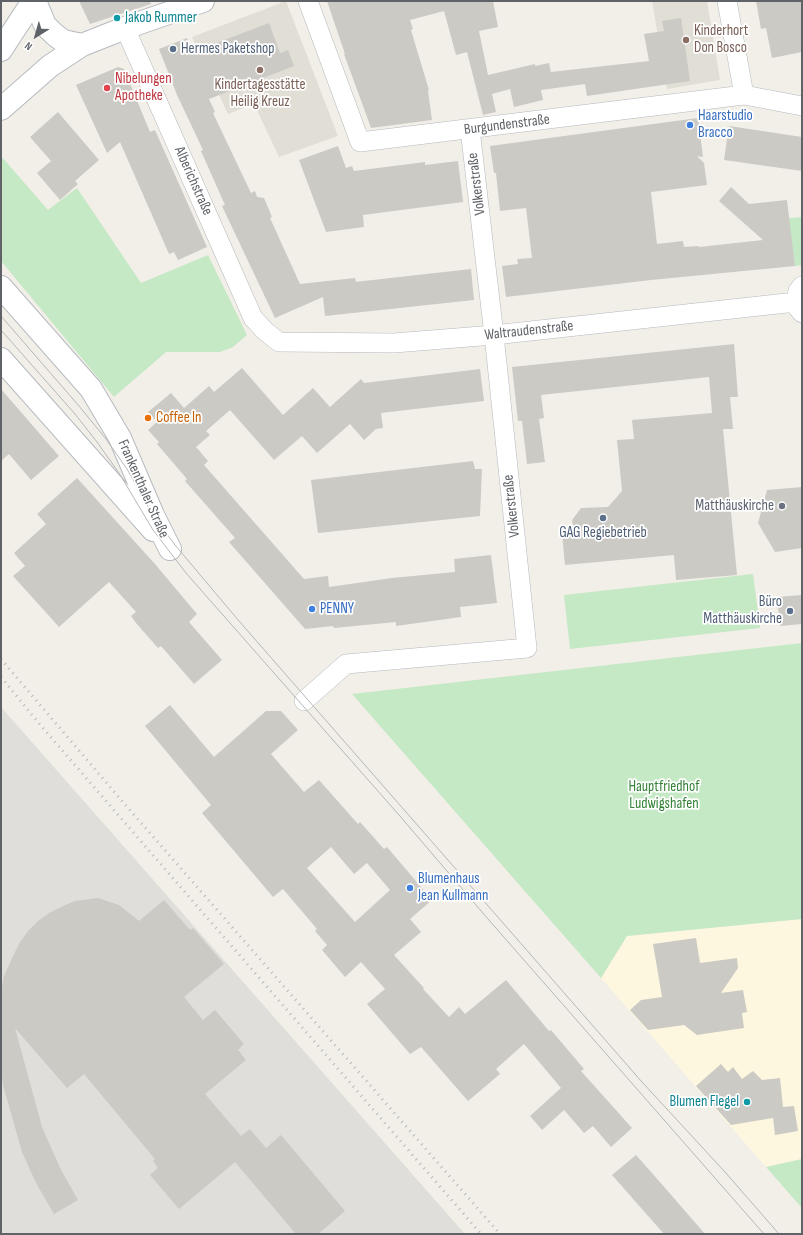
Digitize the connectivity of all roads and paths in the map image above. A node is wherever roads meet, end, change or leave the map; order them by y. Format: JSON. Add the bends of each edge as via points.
{"nodes":[{"id":1,"x":34,"y":1,"type":"edge"},
{"id":2,"x":203,"y":1,"type":"edge"},
{"id":3,"x":308,"y":1,"type":"edge"},
{"id":4,"x":727,"y":1,"type":"edge"},
{"id":5,"x":125,"y":28,"type":"junction"},
{"id":6,"x":82,"y":45,"type":"junction"},
{"id":7,"x":2,"y":47,"type":"edge"},
{"id":8,"x":744,"y":95,"type":"junction"},
{"id":9,"x":802,"y":106,"type":"edge"},
{"id":10,"x":1,"y":110,"type":"edge"},
{"id":11,"x":470,"y":129,"type":"junction"},
{"id":12,"x":1,"y":287,"type":"edge"},
{"id":13,"x":800,"y":300,"type":"edge"},
{"id":14,"x":265,"y":331,"type":"joint"},
{"id":15,"x":494,"y":335,"type":"junction"},
{"id":16,"x":1,"y":359,"type":"edge"},
{"id":17,"x":304,"y":701,"type":"dead end"}],
"edges":[{"from":1,"to":6,"type":"street","via":[[45,24],[54,34],[63,41]]},
{"from":1,"to":7,"type":"street"},
{"from":2,"to":5,"type":"street"},
{"from":3,"to":11,"type":"street","name":"Burgundenstraße","via":[[360,142]]},
{"from":4,"to":8,"type":"street"},
{"from":5,"to":6,"type":"street"},
{"from":5,"to":14,"type":"street","name":"Alberichstraße","via":[[253,318]]},
{"from":6,"to":10,"type":"street","via":[[50,66]]},
{"from":8,"to":9,"type":"street","name":"Burgundenstraße"},
{"from":8,"to":11,"type":"street","name":"Burgundenstraße"},
{"from":11,"to":15,"type":"street","name":"Volkerstraße"},
{"from":12,"to":16,"type":"street","name":"Frankenthaler Straße","via":[[91,389],[120,438],[170,549]]},
{"from":13,"to":15,"type":"street","name":"Waltraudenstraße"},
{"from":14,"to":15,"type":"street","name":"Waltraudenstraße","via":[[279,342],[394,343]]},
{"from":15,"to":17,"type":"street","name":"Volkerstraße","via":[[527,648],[346,664]]}]}
